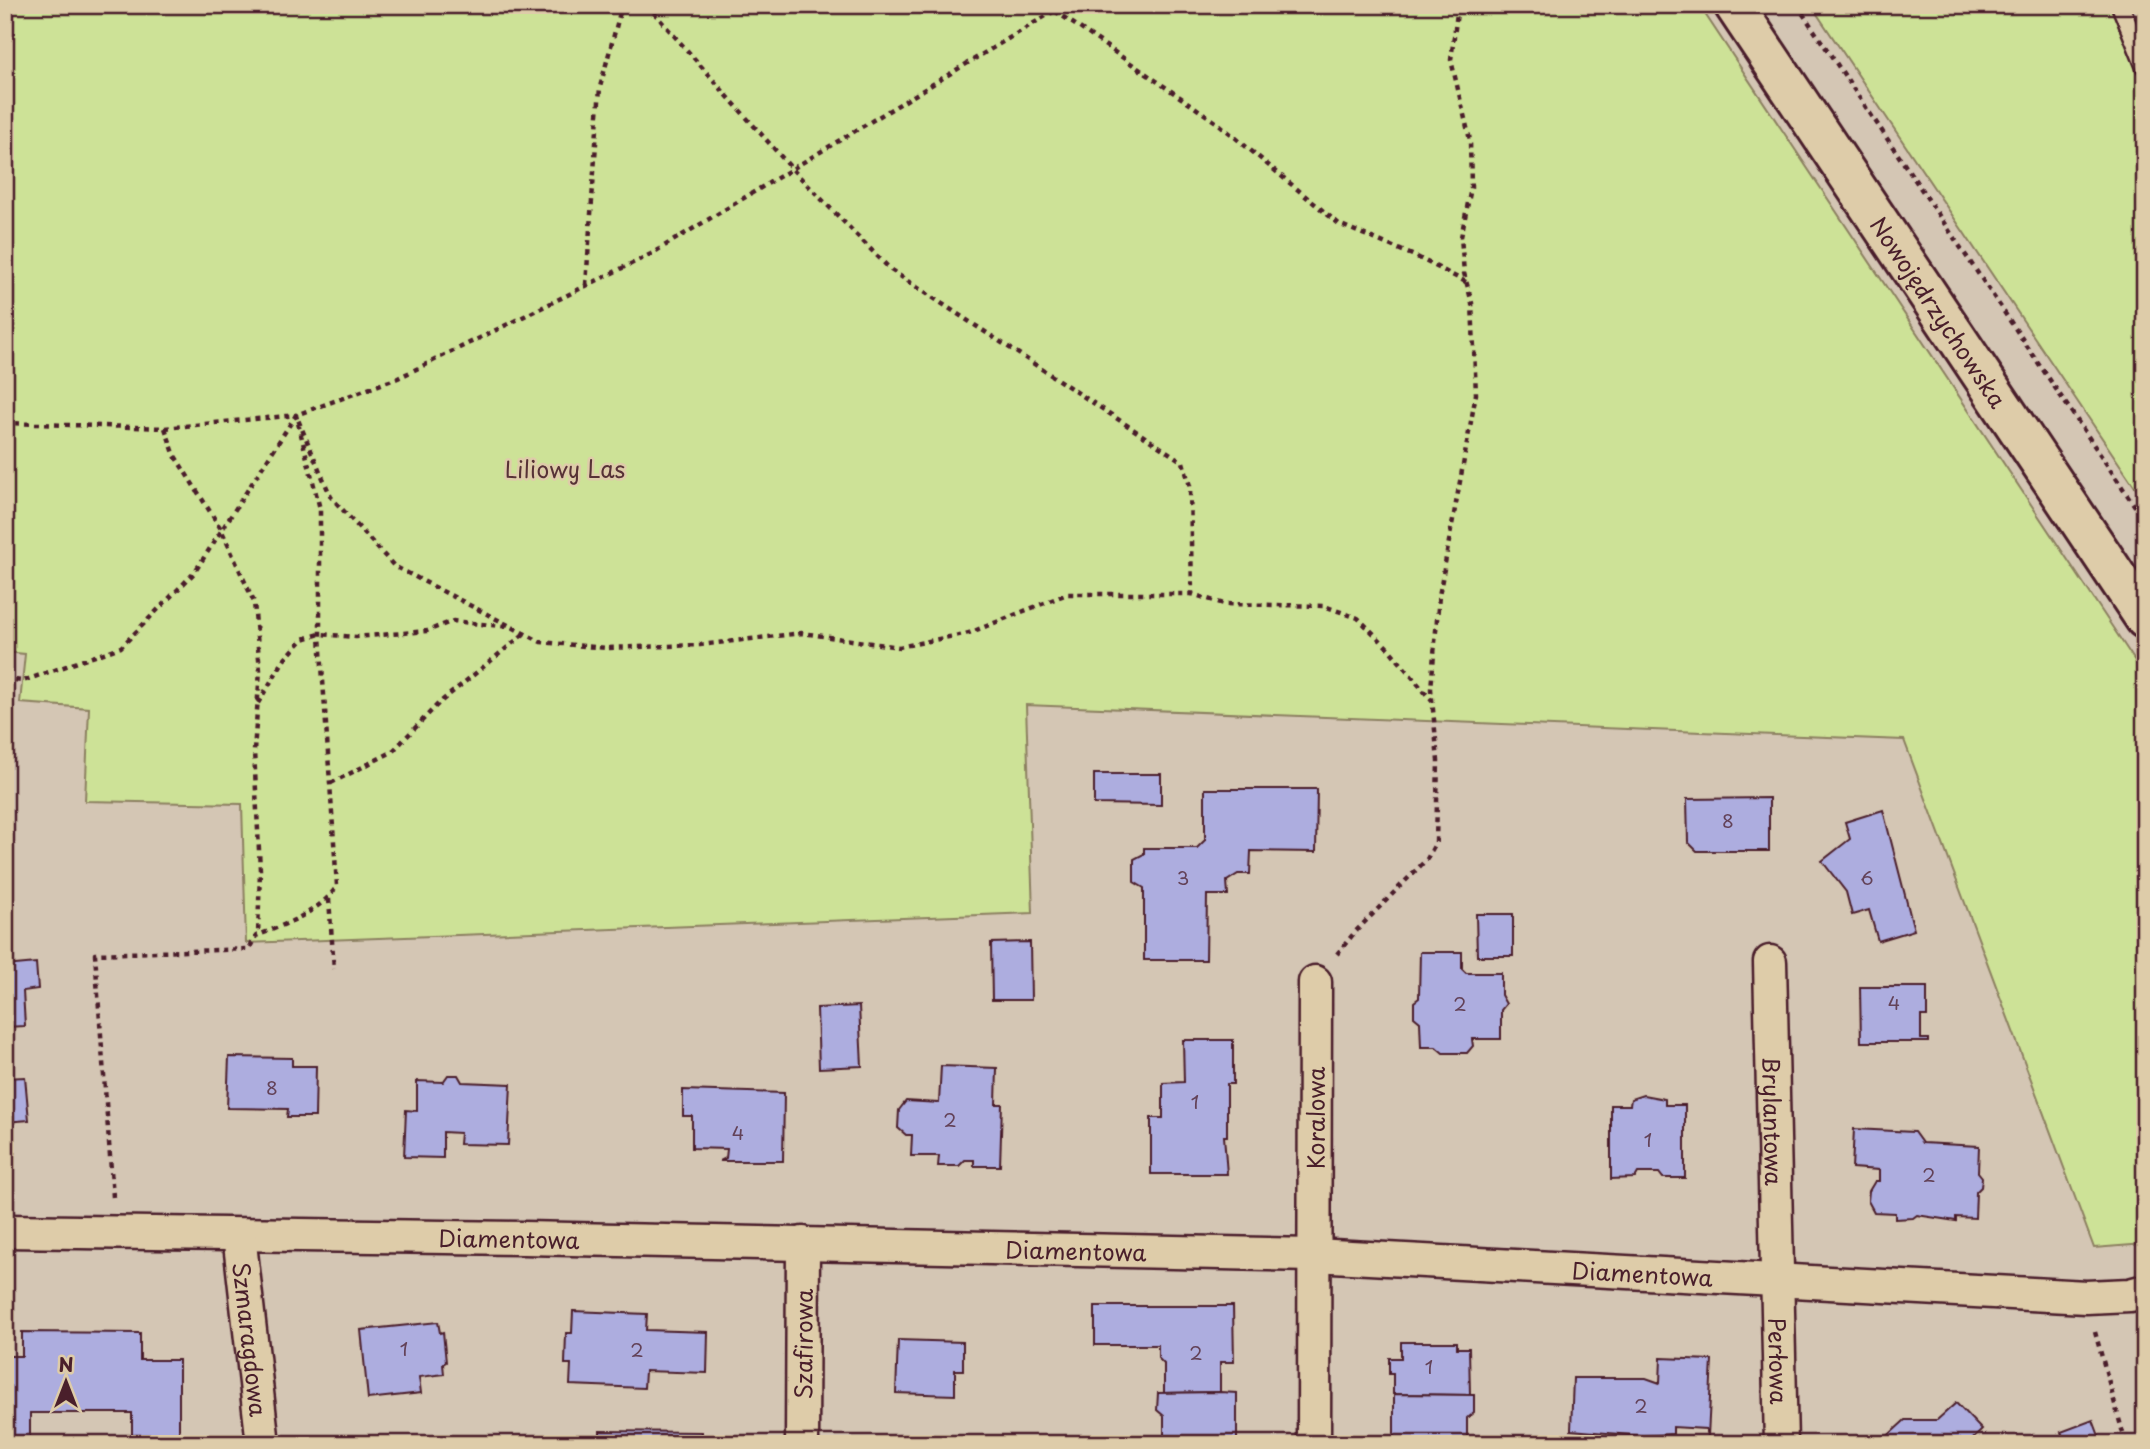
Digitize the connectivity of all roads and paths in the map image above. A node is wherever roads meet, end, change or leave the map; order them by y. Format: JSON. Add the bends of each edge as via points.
{"nodes":[{"id":1,"x":622,"y":5,"type":"edge"},
{"id":2,"x":648,"y":5,"type":"edge"},
{"id":3,"x":1064,"y":5,"type":"edge"},
{"id":4,"x":1458,"y":5,"type":"edge"},
{"id":5,"x":1734,"y":5,"type":"edge"},
{"id":6,"x":1797,"y":5,"type":"edge"},
{"id":7,"x":2120,"y":5,"type":"edge"},
{"id":8,"x":1055,"y":11,"type":"junction"},
{"id":9,"x":2145,"y":67,"type":"edge"},
{"id":10,"x":792,"y":169,"type":"junction"},
{"id":11,"x":1466,"y":283,"type":"junction"},
{"id":12,"x":586,"y":286,"type":"junction"},
{"id":13,"x":296,"y":415,"type":"junction"},
{"id":14,"x":5,"y":423,"type":"edge"},
{"id":15,"x":165,"y":428,"type":"junction"},
{"id":16,"x":2145,"y":521,"type":"edge"},
{"id":17,"x":221,"y":529,"type":"junction"},
{"id":18,"x":1192,"y":594,"type":"junction"},
{"id":19,"x":2145,"y":619,"type":"edge"},
{"id":20,"x":513,"y":627,"type":"junction"},
{"id":21,"x":525,"y":633,"type":"junction"},
{"id":22,"x":320,"y":634,"type":"junction"},
{"id":23,"x":5,"y":679,"type":"edge"},
{"id":24,"x":1432,"y":701,"type":"junction"},
{"id":25,"x":257,"y":704,"type":"junction"},
{"id":26,"x":331,"y":783,"type":"junction"},
{"id":27,"x":328,"y":899,"type":"junction"},
{"id":28,"x":258,"y":935,"type":"junction"},
{"id":29,"x":1770,"y":962,"type":"dead end"},
{"id":30,"x":334,"y":969,"type":"dead end"},
{"id":31,"x":1315,"y":982,"type":"joint"},
{"id":32,"x":5,"y":1231,"type":"edge"},
{"id":33,"x":114,"y":1233,"type":"junction"},
{"id":34,"x":239,"y":1235,"type":"junction"},
{"id":35,"x":803,"y":1243,"type":"junction"},
{"id":36,"x":1314,"y":1255,"type":"junction"},
{"id":37,"x":1777,"y":1280,"type":"junction"},
{"id":38,"x":2145,"y":1290,"type":"edge"},
{"id":39,"x":2085,"y":1297,"type":"junction"},
{"id":40,"x":263,"y":1444,"type":"edge"},
{"id":41,"x":802,"y":1444,"type":"edge"},
{"id":42,"x":1314,"y":1444,"type":"edge"},
{"id":43,"x":1781,"y":1444,"type":"edge"},
{"id":44,"x":2126,"y":1444,"type":"edge"}],
"edges":[{"from":1,"to":12,"type":"path","via":[[600,87]]},
{"from":2,"to":10,"type":"path"},
{"from":3,"to":8,"type":"path"},
{"from":4,"to":11,"type":"path","via":[[1451,60],[1470,140],[1471,188],[1461,237]]},
{"from":5,"to":19,"type":"street","name":"Nowojędrzychowska"},
{"from":6,"to":16,"type":"path"},
{"from":7,"to":9,"type":"lane"},
{"from":8,"to":10,"type":"path"},
{"from":8,"to":11,"type":"path","via":[[1219,124],[1339,224]]},
{"from":10,"to":12,"type":"path","via":[[651,254]]},
{"from":10,"to":18,"type":"path","via":[[891,270],[1183,462],[1190,486]]},
{"from":11,"to":24,"type":"path","via":[[1472,303],[1476,394],[1439,596]]},
{"from":12,"to":13,"type":"path","via":[[398,378]]},
{"from":13,"to":15,"type":"path"},
{"from":13,"to":17,"type":"path"},
{"from":13,"to":20,"type":"path","via":[[331,497],[394,566]]},
{"from":13,"to":22,"type":"path","via":[[320,509]]},
{"from":14,"to":15,"type":"path"},
{"from":15,"to":17,"type":"path","via":[[175,456]]},
{"from":17,"to":23,"type":"path","via":[[194,573],[121,647],[23,681]]},
{"from":17,"to":25,"type":"path","via":[[254,602],[260,670]]},
{"from":18,"to":21,"type":"path","via":[[1067,594],[969,633],[899,647],[802,633],[700,645],[606,648],[541,642]]},
{"from":18,"to":24,"type":"path","via":[[1224,604],[1324,606],[1358,618]]},
{"from":20,"to":21,"type":"path"},
{"from":20,"to":22,"type":"path","via":[[453,621],[427,631],[356,637]]},
{"from":21,"to":26,"type":"path","via":[[439,703],[392,752]]},
{"from":22,"to":25,"type":"path","via":[[303,639],[284,660]]},
{"from":22,"to":26,"type":"path"},
{"from":24,"to":31,"type":"path","via":[[1438,761],[1436,842],[1427,859],[1355,932]]},
{"from":25,"to":28,"type":"path"},
{"from":26,"to":27,"type":"path","via":[[337,886]]},
{"from":27,"to":28,"type":"path"},
{"from":27,"to":30,"type":"path"},
{"from":28,"to":33,"type":"path","via":[[249,949],[95,954]]},
{"from":29,"to":37,"type":"street","name":"Brylantowa"},
{"from":31,"to":36,"type":"street","name":"Koralowa"},
{"from":32,"to":33,"type":"street","name":"Diamentowa"},
{"from":33,"to":34,"type":"street","name":"Diamentowa"},
{"from":34,"to":35,"type":"street","name":"Diamentowa"},
{"from":34,"to":40,"type":"street","name":"Szmaragdowa"},
{"from":35,"to":36,"type":"street","name":"Diamentowa"},
{"from":35,"to":41,"type":"street","name":"Szafirowa"},
{"from":36,"to":37,"type":"street","name":"Diamentowa"},
{"from":36,"to":42,"type":"street","name":"Koralowa"},
{"from":37,"to":39,"type":"street","name":"Diamentowa"},
{"from":37,"to":43,"type":"street","name":"Perłowa"},
{"from":38,"to":39,"type":"street","name":"Diamentowa"},
{"from":39,"to":44,"type":"path"}]}
